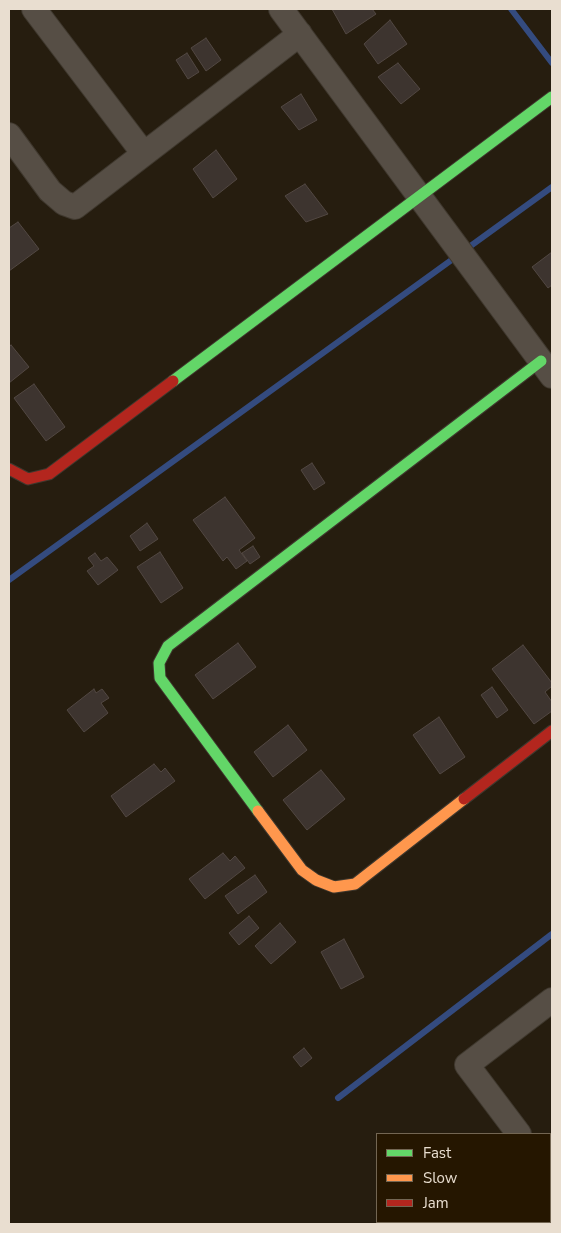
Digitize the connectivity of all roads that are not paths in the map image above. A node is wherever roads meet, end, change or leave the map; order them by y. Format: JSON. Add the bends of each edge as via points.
{"nodes":[{"id":1,"x":34,"y":9,"type":"edge"},
{"id":2,"x":281,"y":9,"type":"edge"},
{"id":3,"x":300,"y":34,"type":"junction"},
{"id":4,"x":548,"y":100,"type":"edge"},
{"id":5,"x":9,"y":135,"type":"edge"},
{"id":6,"x":144,"y":154,"type":"junction"},
{"id":7,"x":419,"y":196,"type":"junction"},
{"id":8,"x":547,"y":368,"type":"edge"},
{"id":9,"x":9,"y":468,"type":"edge"},
{"id":10,"x":552,"y":731,"type":"edge"},
{"id":11,"x":552,"y":1000,"type":"edge"},
{"id":12,"x":518,"y":1133,"type":"edge"}],
"edges":[{"from":1,"to":6,"type":"street"},
{"from":2,"to":3,"type":"street"},
{"from":3,"to":6,"type":"street"},
{"from":3,"to":7,"type":"street"},
{"from":4,"to":7,"type":"street"},
{"from":5,"to":6,"type":"street","via":[[50,191],[64,203],[75,207]]},
{"from":7,"to":8,"type":"street"},
{"from":7,"to":9,"type":"street","via":[[49,474],[28,479]]},
{"from":8,"to":10,"type":"street","via":[[168,646],[159,663],[160,678],[302,870],[334,887],[355,884]]},
{"from":11,"to":12,"type":"street","via":[[467,1065]]}]}
